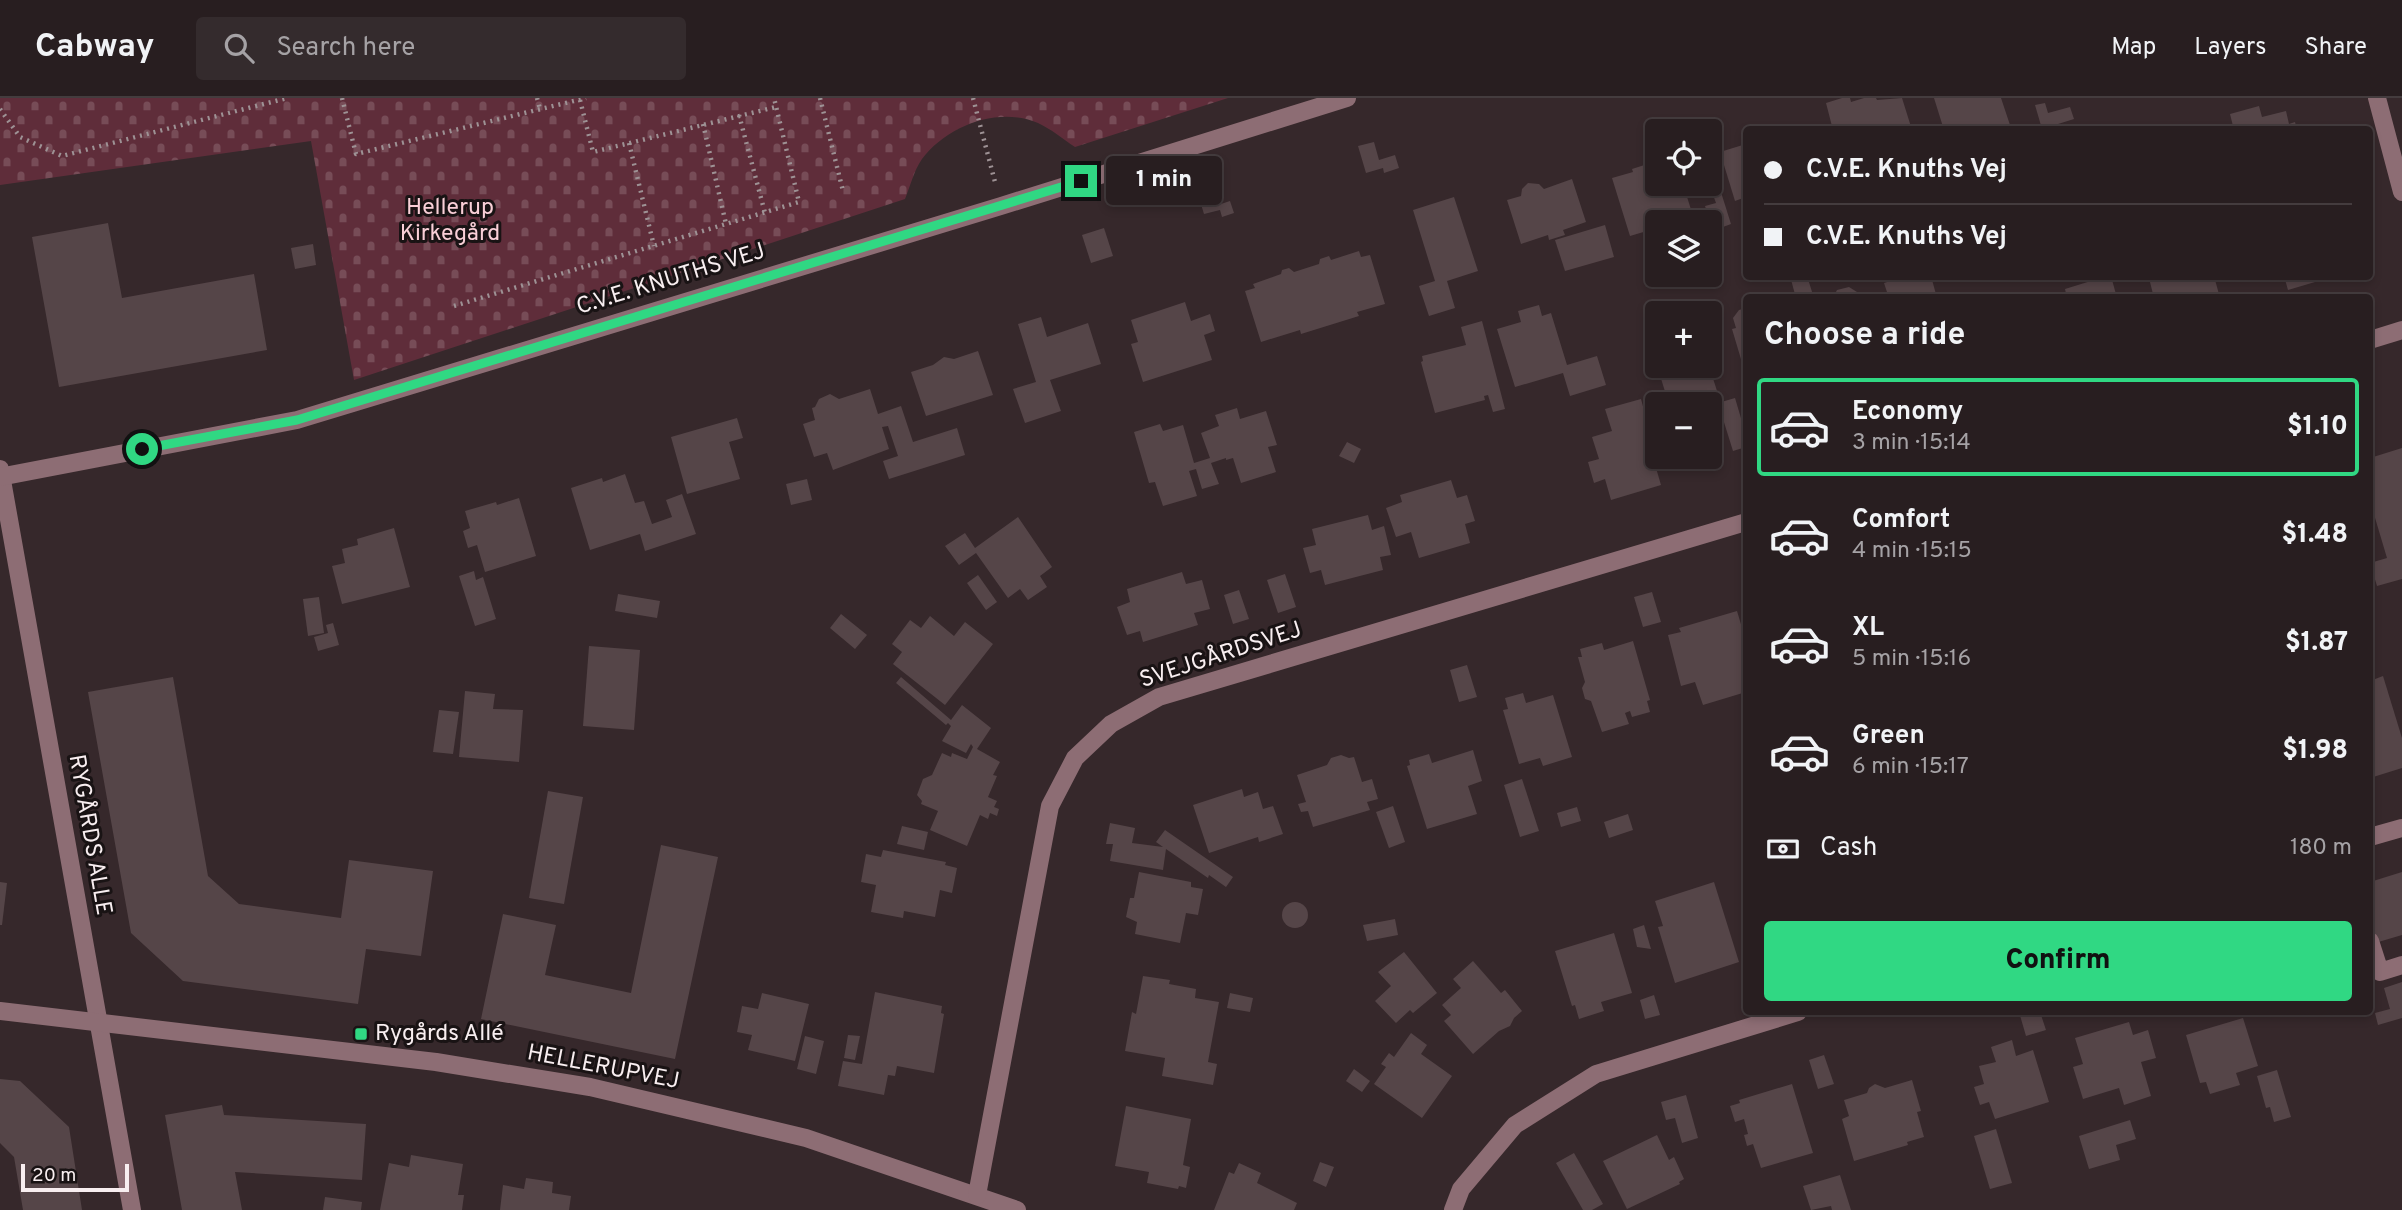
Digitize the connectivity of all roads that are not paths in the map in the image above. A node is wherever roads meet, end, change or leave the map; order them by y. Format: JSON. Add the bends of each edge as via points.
{"nodes":[{"id":1,"x":1346,"y":98,"type":"edge"},
{"id":2,"x":2377,"y":98,"type":"edge"},
{"id":3,"x":2402,"y":192,"type":"edge"},
{"id":4,"x":2402,"y":330,"type":"edge"},
{"id":5,"x":2373,"y":339,"type":"edge"},
{"id":6,"x":0,"y":474,"type":"edge"},
{"id":7,"x":1743,"y":523,"type":"edge"},
{"id":8,"x":2402,"y":828,"type":"edge"},
{"id":9,"x":2373,"y":836,"type":"edge"},
{"id":10,"x":2373,"y":951,"type":"edge"},
{"id":11,"x":2402,"y":965,"type":"edge"},
{"id":12,"x":0,"y":1011,"type":"edge"},
{"id":13,"x":1788,"y":1015,"type":"edge"},
{"id":14,"x":98,"y":1023,"type":"junction"},
{"id":15,"x":977,"y":1195,"type":"junction"},
{"id":16,"x":132,"y":1210,"type":"edge"},
{"id":17,"x":1017,"y":1210,"type":"edge"},
{"id":18,"x":1452,"y":1210,"type":"edge"}],
"edges":[{"from":1,"to":6,"type":"street","name":"C.V.E. KNUTHS VEJ","via":[[297,420]]},
{"from":2,"to":3,"type":"street"},
{"from":4,"to":5,"type":"street"},
{"from":6,"to":14,"type":"street","name":"RYGÅRDS ALLE"},
{"from":7,"to":15,"type":"street","name":"SVEJGÅRDSVEJ","via":[[1159,697],[1111,724],[1076,758],[1050,806]]},
{"from":8,"to":9,"type":"street"},
{"from":10,"to":11,"type":"street","via":[[2380,972]]},
{"from":12,"to":14,"type":"street","name":"HELLERUPVEJ"},
{"from":13,"to":18,"type":"street","via":[[1596,1074],[1515,1125],[1461,1189]]},
{"from":14,"to":15,"type":"street","name":"HELLERUPVEJ","via":[[436,1062],[590,1087],[806,1138]]},
{"from":14,"to":16,"type":"street","name":"RYGÅRDS ALLE"},
{"from":15,"to":17,"type":"street","name":"HELLERUPVEJ"}]}
